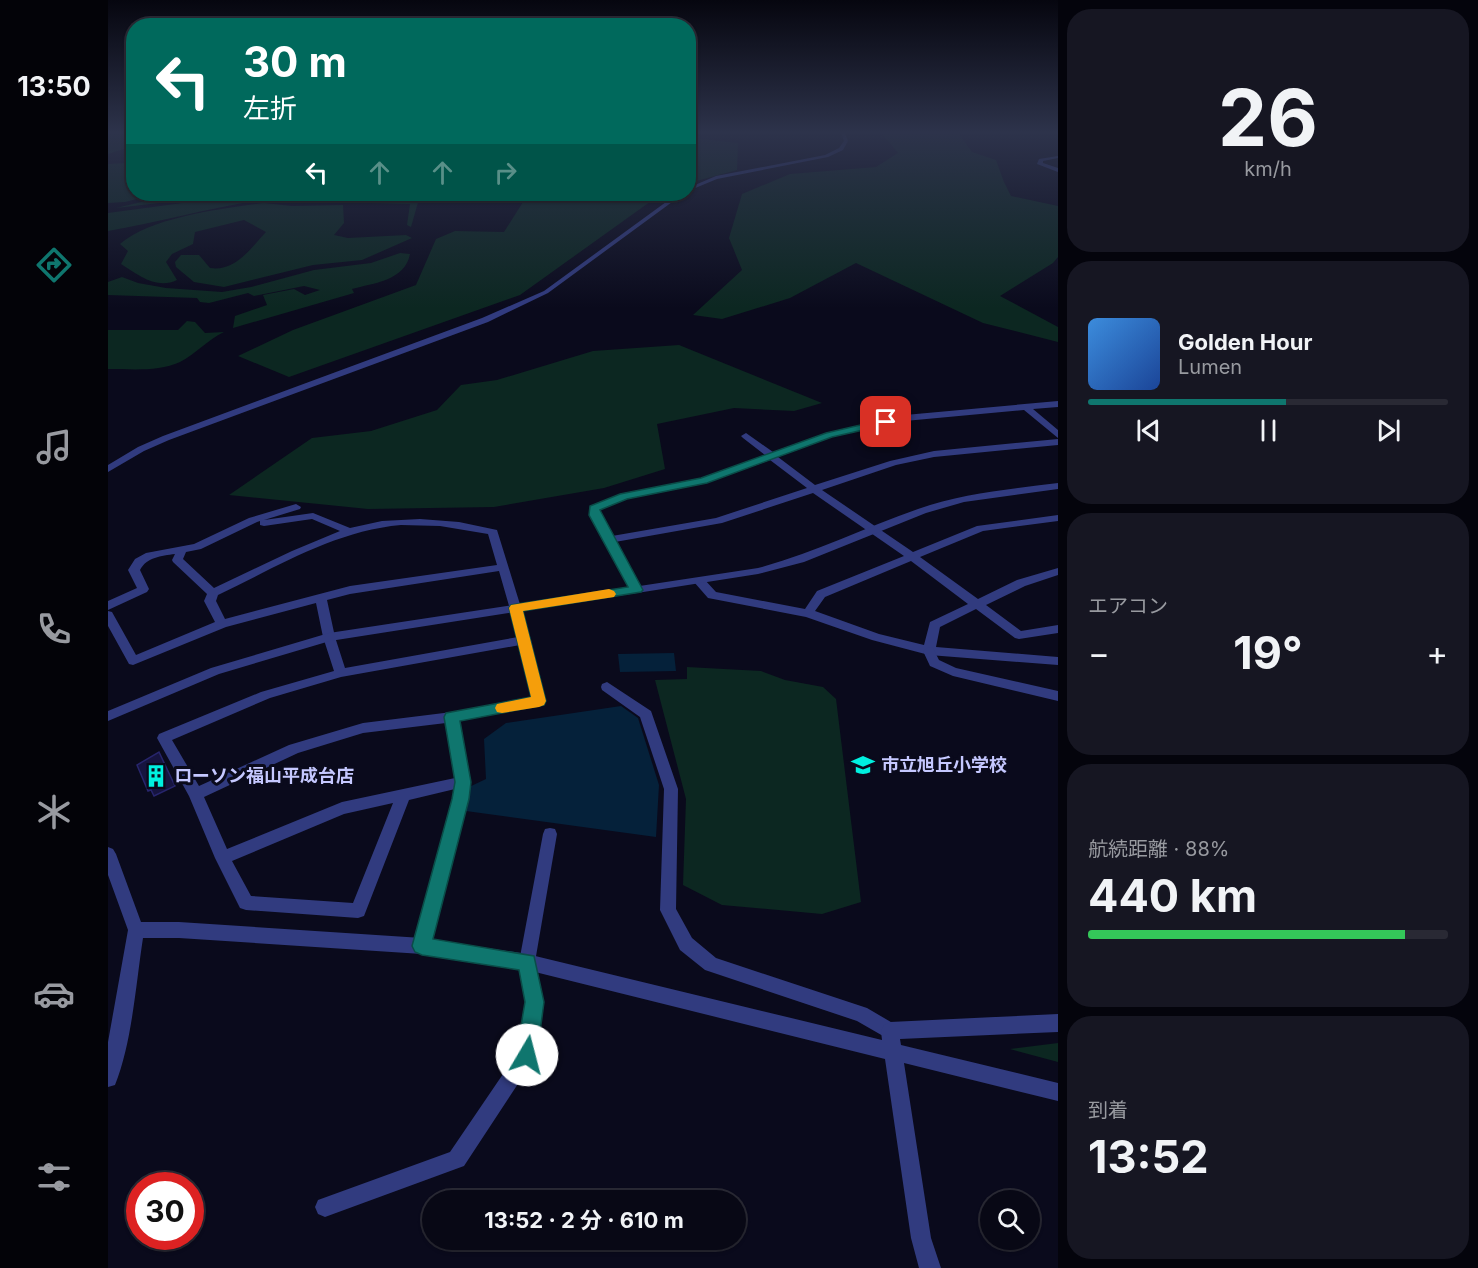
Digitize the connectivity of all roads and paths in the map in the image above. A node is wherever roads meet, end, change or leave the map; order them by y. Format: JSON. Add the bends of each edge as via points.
{"nodes":[{"id":1,"x":670,"y":201,"type":"edge"},
{"id":2,"x":1058,"y":404,"type":"edge"},
{"id":3,"x":1026,"y":407,"type":"junction"},
{"id":4,"x":1058,"y":435,"type":"edge"},
{"id":5,"x":746,"y":436,"type":"dead end"},
{"id":6,"x":1058,"y":442,"type":"edge"},
{"id":7,"x":769,"y":455,"type":"junction"},
{"id":8,"x":108,"y":469,"type":"edge"},
{"id":9,"x":1058,"y":486,"type":"edge"},
{"id":10,"x":815,"y":490,"type":"junction"},
{"id":11,"x":296,"y":507,"type":"dead end"},
{"id":12,"x":1058,"y":518,"type":"edge"},
{"id":13,"x":349,"y":531,"type":"junction"},
{"id":14,"x":877,"y":531,"type":"junction"},
{"id":15,"x":609,"y":540,"type":"junction"},
{"id":16,"x":196,"y":547,"type":"junction"},
{"id":17,"x":182,"y":550,"type":"junction"},
{"id":18,"x":914,"y":558,"type":"junction"},
{"id":19,"x":504,"y":567,"type":"junction"},
{"id":20,"x":1058,"y":571,"type":"edge"},
{"id":21,"x":700,"y":582,"type":"junction"},
{"id":22,"x":636,"y":590,"type":"junction"},
{"id":23,"x":213,"y":593,"type":"junction"},
{"id":24,"x":321,"y":600,"type":"junction"},
{"id":25,"x":978,"y":604,"type":"junction"},
{"id":26,"x":108,"y":606,"type":"edge"},
{"id":27,"x":516,"y":608,"type":"junction"},
{"id":28,"x":808,"y":614,"type":"junction"},
{"id":29,"x":108,"y":615,"type":"edge"},
{"id":30,"x":222,"y":624,"type":"junction"},
{"id":31,"x":1058,"y":629,"type":"edge"},
{"id":32,"x":328,"y":637,"type":"junction"},
{"id":33,"x":525,"y":640,"type":"junction"},
{"id":34,"x":929,"y":651,"type":"junction"},
{"id":35,"x":1058,"y":661,"type":"edge"},
{"id":36,"x":341,"y":673,"type":"junction"},
{"id":37,"x":607,"y":687,"type":"dead end"},
{"id":38,"x":1058,"y":696,"type":"edge"},
{"id":39,"x":108,"y":716,"type":"edge"},
{"id":40,"x":452,"y":717,"type":"junction"},
{"id":41,"x":463,"y":782,"type":"junction"},
{"id":42,"x":196,"y":794,"type":"junction"},
{"id":43,"x":403,"y":796,"type":"junction"},
{"id":44,"x":550,"y":834,"type":"dead end"},
{"id":45,"x":108,"y":854,"type":"edge"},
{"id":46,"x":223,"y":858,"type":"junction"},
{"id":47,"x":136,"y":930,"type":"junction"},
{"id":48,"x":422,"y":946,"type":"junction"},
{"id":49,"x":527,"y":962,"type":"junction"},
{"id":50,"x":1058,"y":1023,"type":"edge"},
{"id":51,"x":890,"y":1031,"type":"junction"},
{"id":52,"x":892,"y":1050,"type":"junction"},
{"id":53,"x":108,"y":1078,"type":"edge"},
{"id":54,"x":1058,"y":1092,"type":"edge"},
{"id":55,"x":325,"y":1207,"type":"dead end"},
{"id":56,"x":930,"y":1268,"type":"edge"}],
"edges":[{"from":1,"to":8,"type":"street","via":[[546,292],[485,320],[166,438]]},
{"from":2,"to":3,"type":"street"},
{"from":3,"to":4,"type":"street"},
{"from":3,"to":7,"type":"street","via":[[905,418],[829,435]]},
{"from":5,"to":7,"type":"street"},
{"from":6,"to":10,"type":"street","via":[[934,454],[893,463]]},
{"from":7,"to":10,"type":"street"},
{"from":7,"to":15,"type":"street","via":[[703,481],[624,496],[594,508]]},
{"from":9,"to":14,"type":"street","via":[[963,499],[922,511]]},
{"from":10,"to":14,"type":"street"},
{"from":10,"to":15,"type":"street","via":[[718,521]]},
{"from":11,"to":16,"type":"street","via":[[253,520]]},
{"from":12,"to":18,"type":"street","via":[[981,528]]},
{"from":13,"to":16,"type":"street","via":[[313,516],[255,525],[214,546]]},
{"from":13,"to":19,"type":"street","via":[[397,523],[470,525],[493,532]]},
{"from":13,"to":23,"type":"street"},
{"from":14,"to":18,"type":"street"},
{"from":14,"to":21,"type":"street","via":[[789,563]]},
{"from":15,"to":22,"type":"street"},
{"from":16,"to":17,"type":"street"},
{"from":17,"to":23,"type":"street","via":[[177,560]]},
{"from":17,"to":26,"type":"street","via":[[150,555],[139,561],[134,570],[143,589]]},
{"from":18,"to":25,"type":"street"},
{"from":18,"to":28,"type":"street","via":[[821,594]]},
{"from":19,"to":24,"type":"street","via":[[350,590]]},
{"from":19,"to":27,"type":"street"},
{"from":20,"to":25,"type":"street","via":[[1021,583]]},
{"from":21,"to":22,"type":"street"},
{"from":21,"to":28,"type":"street","via":[[712,595]]},
{"from":22,"to":27,"type":"street"},
{"from":23,"to":30,"type":"street","via":[[210,601]]},
{"from":24,"to":30,"type":"street"},
{"from":24,"to":32,"type":"street"},
{"from":25,"to":31,"type":"street","via":[[1018,635]]},
{"from":25,"to":34,"type":"street","via":[[934,625]]},
{"from":27,"to":32,"type":"street"},
{"from":27,"to":33,"type":"street"},
{"from":28,"to":34,"type":"street"},
{"from":29,"to":30,"type":"street","via":[[133,661]]},
{"from":32,"to":36,"type":"street"},
{"from":32,"to":39,"type":"street","via":[[215,671]]},
{"from":33,"to":36,"type":"street"},
{"from":33,"to":40,"type":"street","via":[[539,701]]},
{"from":34,"to":35,"type":"street"},
{"from":34,"to":38,"type":"street","via":[[934,663],[953,672]]},
{"from":36,"to":42,"type":"street","via":[[266,696],[164,738]]},
{"from":37,"to":51,"type":"street","via":[[646,714],[671,789],[668,909],[686,944],[711,964],[861,1014]]},
{"from":40,"to":41,"type":"street"},
{"from":40,"to":42,"type":"street","via":[[353,731],[294,749]]},
{"from":41,"to":43,"type":"street"},
{"from":41,"to":48,"type":"street"},
{"from":42,"to":46,"type":"street"},
{"from":43,"to":46,"type":"street","via":[[342,808]]},
{"from":43,"to":46,"type":"street","via":[[358,911],[246,903]]},
{"from":44,"to":49,"type":"street"},
{"from":45,"to":47,"type":"street"},
{"from":47,"to":48,"type":"street"},
{"from":47,"to":53,"type":"street"},
{"from":48,"to":49,"type":"street"},
{"from":49,"to":52,"type":"street"},
{"from":49,"to":55,"type":"street","via":[[534,1002],[527,1055],[457,1159]]},
{"from":50,"to":51,"type":"street"},
{"from":51,"to":52,"type":"street"},
{"from":52,"to":54,"type":"street"},
{"from":52,"to":56,"type":"street","via":[[921,1238]]}]}
